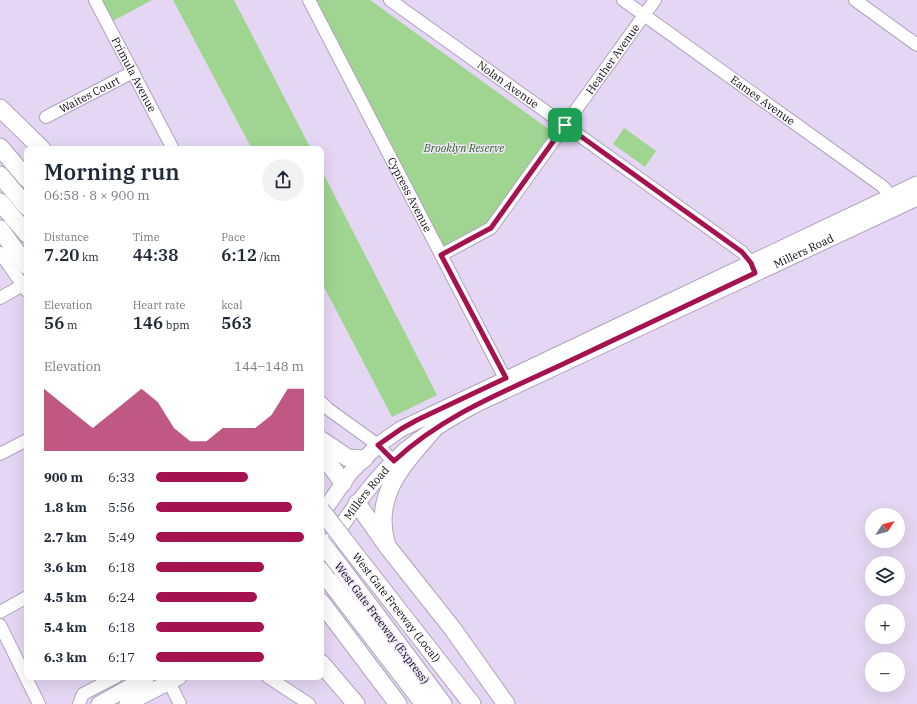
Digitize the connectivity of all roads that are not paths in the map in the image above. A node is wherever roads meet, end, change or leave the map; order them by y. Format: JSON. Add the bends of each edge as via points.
{"nodes":[{"id":1,"x":95,"y":0,"type":"edge"},
{"id":2,"x":309,"y":0,"type":"edge"},
{"id":3,"x":390,"y":0,"type":"edge"},
{"id":4,"x":623,"y":0,"type":"edge"},
{"id":5,"x":655,"y":0,"type":"edge"},
{"id":6,"x":855,"y":0,"type":"edge"},
{"id":7,"x":644,"y":15,"type":"junction"},
{"id":8,"x":917,"y":45,"type":"edge"},
{"id":9,"x":133,"y":72,"type":"junction"},
{"id":10,"x":0,"y":108,"type":"edge"},
{"id":11,"x":0,"y":114,"type":"edge"},
{"id":12,"x":46,"y":117,"type":"dead end"},
{"id":13,"x":565,"y":125,"type":"junction"},
{"id":14,"x":27,"y":146,"type":"edge"},
{"id":15,"x":39,"y":146,"type":"edge"},
{"id":16,"x":171,"y":146,"type":"edge"},
{"id":17,"x":0,"y":147,"type":"edge"},
{"id":18,"x":24,"y":175,"type":"edge"},
{"id":19,"x":0,"y":176,"type":"edge"},
{"id":20,"x":917,"y":184,"type":"edge"},
{"id":21,"x":917,"y":198,"type":"edge"},
{"id":22,"x":0,"y":202,"type":"edge"},
{"id":23,"x":892,"y":203,"type":"junction"},
{"id":24,"x":24,"y":204,"type":"edge"},
{"id":25,"x":0,"y":229,"type":"edge"},
{"id":26,"x":24,"y":230,"type":"edge"},
{"id":27,"x":0,"y":253,"type":"edge"},
{"id":28,"x":441,"y":255,"type":"junction"},
{"id":29,"x":24,"y":262,"type":"edge"},
{"id":30,"x":753,"y":268,"type":"junction"},
{"id":31,"x":24,"y":287,"type":"edge"},
{"id":32,"x":24,"y":288,"type":"edge"},
{"id":33,"x":0,"y":298,"type":"edge"},
{"id":34,"x":508,"y":383,"type":"junction"},
{"id":35,"x":324,"y":405,"type":"edge"},
{"id":36,"x":433,"y":430,"type":"joint"},
{"id":37,"x":24,"y":442,"type":"edge"},
{"id":38,"x":324,"y":442,"type":"edge"},
{"id":39,"x":378,"y":445,"type":"junction"},
{"id":40,"x":0,"y":454,"type":"edge"},
{"id":41,"x":324,"y":456,"type":"edge"},
{"id":42,"x":364,"y":459,"type":"junction"},
{"id":43,"x":397,"y":465,"type":"junction"},
{"id":44,"x":343,"y":483,"type":"junction"},
{"id":45,"x":357,"y":503,"type":"junction"},
{"id":46,"x":324,"y":511,"type":"edge"},
{"id":47,"x":324,"y":514,"type":"edge"},
{"id":48,"x":324,"y":546,"type":"edge"},
{"id":49,"x":387,"y":546,"type":"junction"},
{"id":50,"x":324,"y":551,"type":"edge"},
{"id":51,"x":324,"y":574,"type":"edge"},
{"id":52,"x":24,"y":599,"type":"edge"},
{"id":53,"x":324,"y":606,"type":"edge"},
{"id":54,"x":0,"y":612,"type":"edge"},
{"id":55,"x":0,"y":625,"type":"edge"},
{"id":56,"x":324,"y":667,"type":"edge"},
{"id":57,"x":24,"y":675,"type":"edge"},
{"id":58,"x":324,"y":677,"type":"edge"},
{"id":59,"x":26,"y":680,"type":"edge"},
{"id":60,"x":110,"y":680,"type":"edge"},
{"id":61,"x":142,"y":680,"type":"edge"},
{"id":62,"x":174,"y":680,"type":"edge"},
{"id":63,"x":273,"y":680,"type":"edge"},
{"id":64,"x":38,"y":704,"type":"edge"},
{"id":65,"x":79,"y":704,"type":"edge"},
{"id":66,"x":99,"y":704,"type":"edge"},
{"id":67,"x":127,"y":704,"type":"edge"},
{"id":68,"x":180,"y":704,"type":"edge"},
{"id":69,"x":309,"y":704,"type":"edge"},
{"id":70,"x":350,"y":704,"type":"edge"},
{"id":71,"x":356,"y":704,"type":"edge"},
{"id":72,"x":398,"y":704,"type":"edge"},
{"id":73,"x":424,"y":704,"type":"edge"},
{"id":74,"x":443,"y":704,"type":"edge"},
{"id":75,"x":472,"y":704,"type":"edge"},
{"id":76,"x":506,"y":704,"type":"edge"}],
"edges":[{"from":1,"to":9,"type":"street","name":"Primula Avenue"},
{"from":2,"to":28,"type":"street","name":"Cypress Avenue"},
{"from":3,"to":13,"type":"street","name":"Nolan Avenue"},
{"from":4,"to":7,"type":"street","name":"Eames Avenue"},
{"from":5,"to":7,"type":"street","name":"Heather Avenue"},
{"from":6,"to":8,"type":"street"},
{"from":7,"to":13,"type":"street","name":"Heather Avenue"},
{"from":7,"to":23,"type":"street","name":"Eames Avenue","via":[[882,186]]},
{"from":9,"to":12,"type":"street","name":"Waites Court"},
{"from":9,"to":16,"type":"street","name":"Primula Avenue"},
{"from":10,"to":15,"type":"highway"},
{"from":11,"to":14,"type":"highway"},
{"from":13,"to":28,"type":"street","name":"Heather Avenue","via":[[491,228]]},
{"from":13,"to":30,"type":"street","name":"Nolan Avenue","via":[[742,252]]},
{"from":17,"to":18,"type":"highway"},
{"from":19,"to":24,"type":"highway"},
{"from":20,"to":23,"type":"main road","name":"Millers Road"},
{"from":21,"to":23,"type":"main road","name":"Millers Road"},
{"from":22,"to":26,"type":"highway"},
{"from":23,"to":30,"type":"main road","name":"Millers Road"},
{"from":25,"to":29,"type":"highway"},
{"from":27,"to":31,"type":"street"},
{"from":28,"to":34,"type":"street","name":"Cypress Avenue"},
{"from":30,"to":34,"type":"main road","name":"Millers Road"},
{"from":32,"to":33,"type":"street"},
{"from":34,"to":36,"type":"main road","name":"Millers Road"},
{"from":34,"to":39,"type":"main road","name":"Millers Road","via":[[417,420]]},
{"from":35,"to":39,"type":"street"},
{"from":36,"to":43,"type":"highway"},
{"from":37,"to":40,"type":"street"},
{"from":38,"to":42,"type":"highway","via":[[348,458]]},
{"from":39,"to":42,"type":"main road","name":"Millers Road"},
{"from":39,"to":43,"type":"street"},
{"from":41,"to":44,"type":"highway"},
{"from":42,"to":44,"type":"main road","name":"Millers Road"},
{"from":43,"to":45,"type":"main road","name":"Millers Road","via":[[373,483]]},
{"from":43,"to":49,"type":"highway","via":[[383,513],[382,530]]},
{"from":44,"to":45,"type":"main road"},
{"from":44,"to":46,"type":"main road","name":"Millers Road"},
{"from":45,"to":49,"type":"highway"},
{"from":45,"to":50,"type":"main road","name":"Millers Road"},
{"from":47,"to":75,"type":"highway","name":"West Gate Freeway (Local)","bridge":true},
{"from":48,"to":74,"type":"highway","name":"West Gate Freeway (Express)","bridge":true},
{"from":49,"to":76,"type":"highway","via":[[452,628]]},
{"from":51,"to":73,"type":"highway","name":"West Gate Freeway (Express)"},
{"from":52,"to":54,"type":"street"},
{"from":53,"to":72,"type":"highway"},
{"from":55,"to":57,"type":"street"},
{"from":56,"to":71,"type":"highway"},
{"from":58,"to":70,"type":"highway"},
{"from":59,"to":64,"type":"street"},
{"from":60,"to":65,"type":"street","via":[[83,694]]},
{"from":61,"to":66,"type":"main road"},
{"from":62,"to":67,"type":"main road"},
{"from":62,"to":68,"type":"street"},
{"from":63,"to":69,"type":"street"}]}
